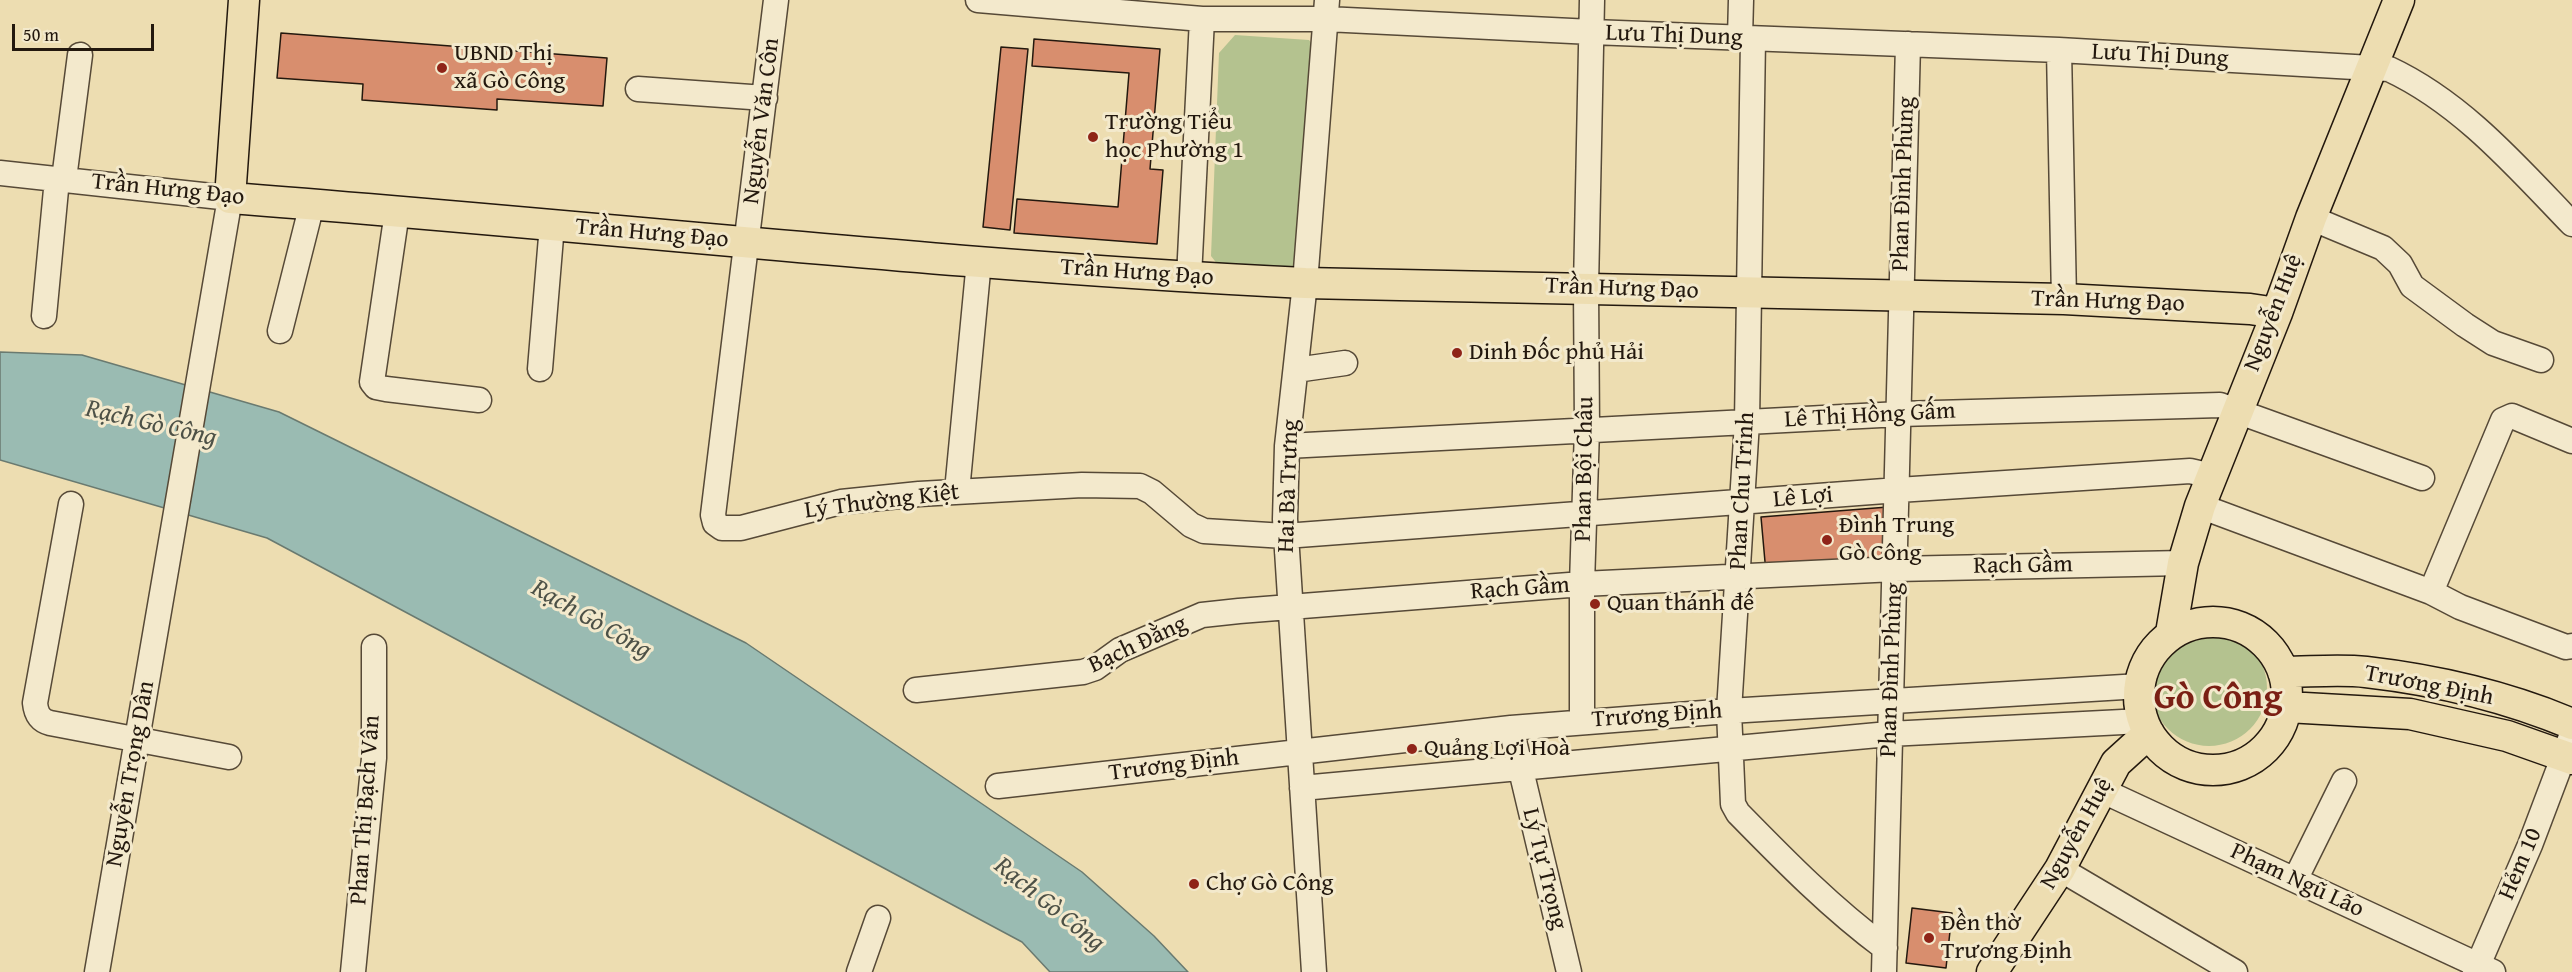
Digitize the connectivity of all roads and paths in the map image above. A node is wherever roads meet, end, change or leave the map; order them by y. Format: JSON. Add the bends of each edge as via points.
{"nodes":[{"id":1,"x":244,"y":0,"type":"edge"},
{"id":2,"x":776,"y":0,"type":"edge"},
{"id":3,"x":978,"y":0,"type":"edge"},
{"id":4,"x":1592,"y":0,"type":"edge"},
{"id":5,"x":1741,"y":0,"type":"edge"},
{"id":6,"x":2399,"y":0,"type":"edge"},
{"id":7,"x":1326,"y":10,"type":"edge"},
{"id":8,"x":1202,"y":19,"type":"junction"},
{"id":9,"x":1592,"y":32,"type":"junction"},
{"id":10,"x":1747,"y":39,"type":"junction"},
{"id":11,"x":1908,"y":44,"type":"junction"},
{"id":12,"x":2059,"y":50,"type":"junction"},
{"id":13,"x":80,"y":55,"type":"dead end"},
{"id":14,"x":2371,"y":67,"type":"junction"},
{"id":15,"x":638,"y":89,"type":"dead end"},
{"id":16,"x":765,"y":98,"type":"junction"},
{"id":17,"x":0,"y":173,"type":"edge"},
{"id":18,"x":61,"y":179,"type":"junction"},
{"id":19,"x":230,"y":198,"type":"junction"},
{"id":20,"x":312,"y":204,"type":"junction"},
{"id":21,"x":397,"y":212,"type":"junction"},
{"id":22,"x":2311,"y":218,"type":"junction"},
{"id":23,"x":2572,"y":224,"type":"edge"},
{"id":24,"x":552,"y":225,"type":"junction"},
{"id":25,"x":748,"y":243,"type":"junction"},
{"id":26,"x":979,"y":261,"type":"junction"},
{"id":27,"x":1189,"y":277,"type":"junction"},
{"id":28,"x":1305,"y":283,"type":"junction"},
{"id":29,"x":1586,"y":287,"type":"junction"},
{"id":30,"x":1750,"y":293,"type":"junction"},
{"id":31,"x":1901,"y":295,"type":"junction"},
{"id":32,"x":2064,"y":299,"type":"junction"},
{"id":33,"x":2277,"y":313,"type":"junction"},
{"id":34,"x":44,"y":316,"type":"dead end"},
{"id":35,"x":280,"y":331,"type":"dead end"},
{"id":36,"x":2541,"y":360,"type":"dead end"},
{"id":37,"x":1345,"y":363,"type":"dead end"},
{"id":38,"x":540,"y":369,"type":"dead end"},
{"id":39,"x":1296,"y":370,"type":"junction"},
{"id":40,"x":479,"y":400,"type":"dead end"},
{"id":41,"x":2236,"y":411,"type":"junction"},
{"id":42,"x":1900,"y":414,"type":"junction"},
{"id":43,"x":1747,"y":422,"type":"junction"},
{"id":44,"x":1587,"y":429,"type":"junction"},
{"id":45,"x":2572,"y":441,"type":"edge"},
{"id":46,"x":1287,"y":446,"type":"junction"},
{"id":47,"x":2212,"y":476,"type":"junction"},
{"id":48,"x":2422,"y":478,"type":"dead end"},
{"id":49,"x":1898,"y":490,"type":"junction"},
{"id":50,"x":957,"y":491,"type":"junction"},
{"id":51,"x":71,"y":504,"type":"dead end"},
{"id":52,"x":1741,"y":504,"type":"junction"},
{"id":53,"x":2200,"y":506,"type":"junction"},
{"id":54,"x":1584,"y":514,"type":"junction"},
{"id":55,"x":1285,"y":536,"type":"junction"},
{"id":56,"x":2182,"y":563,"type":"junction"},
{"id":57,"x":1895,"y":569,"type":"junction"},
{"id":58,"x":1739,"y":577,"type":"junction"},
{"id":59,"x":1582,"y":584,"type":"junction"},
{"id":60,"x":2431,"y":592,"type":"junction"},
{"id":61,"x":1289,"y":607,"type":"junction"},
{"id":62,"x":2171,"y":633,"type":"junction"},
{"id":63,"x":2572,"y":646,"type":"edge"},
{"id":64,"x":374,"y":647,"type":"dead end"},
{"id":65,"x":2283,"y":672,"type":"junction"},
{"id":66,"x":2140,"y":686,"type":"junction"},
{"id":67,"x":916,"y":690,"type":"dead end"},
{"id":68,"x":1889,"y":702,"type":"junction"},
{"id":69,"x":2287,"y":707,"type":"junction"},
{"id":70,"x":1729,"y":711,"type":"junction"},
{"id":71,"x":1582,"y":722,"type":"junction"},
{"id":72,"x":2572,"y":724,"type":"edge"},
{"id":73,"x":2146,"y":727,"type":"junction"},
{"id":74,"x":1511,"y":728,"type":"junction"},
{"id":75,"x":1889,"y":734,"type":"junction"},
{"id":76,"x":137,"y":739,"type":"junction"},
{"id":77,"x":2569,"y":749,"type":"edge"},
{"id":78,"x":1729,"y":750,"type":"junction"},
{"id":79,"x":1299,"y":751,"type":"junction"},
{"id":80,"x":229,"y":757,"type":"dead end"},
{"id":81,"x":1519,"y":767,"type":"junction"},
{"id":82,"x":2344,"y":781,"type":"dead end"},
{"id":83,"x":998,"y":786,"type":"dead end"},
{"id":84,"x":1302,"y":788,"type":"junction"},
{"id":85,"x":2101,"y":790,"type":"junction"},
{"id":86,"x":2060,"y":869,"type":"junction"},
{"id":87,"x":2295,"y":880,"type":"junction"},
{"id":88,"x":878,"y":918,"type":"dead end"},
{"id":89,"x":1885,"y":960,"type":"edge"},
{"id":90,"x":2482,"y":970,"type":"edge"},
{"id":91,"x":97,"y":972,"type":"edge"},
{"id":92,"x":353,"y":972,"type":"edge"},
{"id":93,"x":859,"y":972,"type":"edge"},
{"id":94,"x":1314,"y":972,"type":"edge"},
{"id":95,"x":1569,"y":972,"type":"edge"},
{"id":96,"x":1992,"y":972,"type":"edge"},
{"id":97,"x":2235,"y":972,"type":"edge"}],
"edges":[{"from":1,"to":19,"type":"main road"},
{"from":2,"to":16,"type":"street","name":"Nguyễn Văn Côn"},
{"from":3,"to":8,"type":"street","name":"Lưu Thị Dung"},
{"from":4,"to":9,"type":"street","name":"Phan Bội Châu"},
{"from":5,"to":10,"type":"street","name":"Phan Chu Trinh"},
{"from":6,"to":14,"type":"main road","name":"Nguyễn Huệ"},
{"from":7,"to":8,"type":"street","name":"Lưu Thị Dung"},
{"from":7,"to":9,"type":"street","name":"Lưu Thị Dung"},
{"from":7,"to":28,"type":"street","name":"Hai Bà Trưng"},
{"from":8,"to":27,"type":"street"},
{"from":9,"to":10,"type":"street","name":"Lưu Thị Dung"},
{"from":9,"to":29,"type":"street","name":"Phan Bội Châu"},
{"from":10,"to":11,"type":"street","name":"Lưu Thị Dung"},
{"from":10,"to":30,"type":"street","name":"Phan Chu Trinh"},
{"from":11,"to":12,"type":"street","name":"Lưu Thị Dung"},
{"from":11,"to":31,"type":"street","name":"Phan Đình Phùng"},
{"from":12,"to":14,"type":"street","name":"Lưu Thị Dung"},
{"from":12,"to":32,"type":"street"},
{"from":13,"to":18,"type":"street"},
{"from":14,"to":22,"type":"main road","name":"Nguyễn Huệ"},
{"from":14,"to":23,"type":"street","name":"Lưu Thị Dung","via":[[2389,69],[2406,77],[2451,107]]},
{"from":15,"to":16,"type":"street"},
{"from":16,"to":25,"type":"street","name":"Nguyễn Văn Côn"},
{"from":17,"to":18,"type":"street","name":"Trần Hưng Đạo"},
{"from":18,"to":19,"type":"street","name":"Trần Hưng Đạo"},
{"from":18,"to":34,"type":"street"},
{"from":19,"to":20,"type":"main road","name":"Trần Hưng Đạo"},
{"from":19,"to":76,"type":"street","name":"Nguyễn Trọng Dân"},
{"from":20,"to":21,"type":"main road","name":"Trần Hưng Đạo"},
{"from":20,"to":35,"type":"street"},
{"from":21,"to":24,"type":"main road","name":"Trần Hưng Đạo"},
{"from":21,"to":40,"type":"street","via":[[372,382],[386,389]]},
{"from":22,"to":33,"type":"main road","name":"Nguyễn Huệ"},
{"from":22,"to":36,"type":"street","via":[[2383,248],[2400,264],[2412,286],[2465,325],[2493,343]]},
{"from":24,"to":25,"type":"main road","name":"Trần Hưng Đạo"},
{"from":24,"to":38,"type":"street"},
{"from":25,"to":26,"type":"main road","name":"Trần Hưng Đạo"},
{"from":25,"to":50,"type":"street","name":"Lý Thường Kiệt","via":[[728,379],[715,523],[729,529],[741,528],[841,502]]},
{"from":26,"to":27,"type":"main road","name":"Trần Hưng Đạo"},
{"from":26,"to":50,"type":"street"},
{"from":27,"to":28,"type":"main road","name":"Trần Hưng Đạo"},
{"from":28,"to":29,"type":"main road","name":"Trần Hưng Đạo"},
{"from":28,"to":39,"type":"street","name":"Hai Bà Trưng"},
{"from":29,"to":30,"type":"main road","name":"Trần Hưng Đạo"},
{"from":29,"to":44,"type":"street","name":"Phan Bội Châu"},
{"from":30,"to":31,"type":"main road","name":"Trần Hưng Đạo"},
{"from":30,"to":43,"type":"street","name":"Phan Chu Trinh"},
{"from":31,"to":32,"type":"main road","name":"Trần Hưng Đạo"},
{"from":31,"to":42,"type":"street","name":"Phan Đình Phùng"},
{"from":32,"to":33,"type":"main road","name":"Trần Hưng Đạo"},
{"from":33,"to":41,"type":"main road","name":"Nguyễn Huệ"},
{"from":37,"to":39,"type":"street"},
{"from":39,"to":46,"type":"street","name":"Hai Bà Trưng"},
{"from":41,"to":42,"type":"street","name":"Lê Thị Hồng Gấm","via":[[2220,405]]},
{"from":41,"to":47,"type":"main road","name":"Nguyễn Huệ"},
{"from":41,"to":48,"type":"street","name":"Lê Thị Hồng Gấm"},
{"from":42,"to":43,"type":"street","name":"Lê Thị Hồng Gấm"},
{"from":42,"to":49,"type":"street","name":"Phan Đình Phùng"},
{"from":43,"to":44,"type":"street","name":"Lê Thị Hồng Gấm"},
{"from":43,"to":52,"type":"street","name":"Phan Chu Trinh"},
{"from":44,"to":46,"type":"street","name":"Lê Thị Hồng Gấm"},
{"from":44,"to":54,"type":"street","name":"Phan Bội Châu"},
{"from":45,"to":60,"type":"street","via":[[2512,416],[2503,420]]},
{"from":46,"to":55,"type":"street","name":"Hai Bà Trưng"},
{"from":47,"to":49,"type":"street","name":"Lê Lợi","via":[[2190,471]]},
{"from":47,"to":53,"type":"main road","name":"Nguyễn Huệ"},
{"from":49,"to":52,"type":"street","name":"Lê Lợi"},
{"from":49,"to":57,"type":"street","name":"Phan Đình Phùng"},
{"from":50,"to":55,"type":"street","name":"Lý Thường Kiệt","via":[[1140,486],[1204,531]]},
{"from":51,"to":76,"type":"street","via":[[36,713],[50,723]]},
{"from":52,"to":54,"type":"street","name":"Lê Lợi"},
{"from":52,"to":58,"type":"street","name":"Phan Chu Trinh"},
{"from":53,"to":56,"type":"main road","name":"Nguyễn Huệ"},
{"from":53,"to":60,"type":"street"},
{"from":54,"to":55,"type":"street","name":"Lê Lợi"},
{"from":54,"to":59,"type":"street","name":"Phan Bội Châu"},
{"from":55,"to":61,"type":"street","name":"Hai Bà Trưng"},
{"from":56,"to":57,"type":"street","name":"Rạch Gầm"},
{"from":56,"to":62,"type":"main road","name":"Nguyễn Huệ"},
{"from":57,"to":58,"type":"street","name":"Rạch Gầm"},
{"from":57,"to":68,"type":"street","name":"Phan Đình Phùng"},
{"from":58,"to":59,"type":"street","name":"Rạch Gầm"},
{"from":58,"to":70,"type":"street","name":"Phan Chu Trinh"},
{"from":59,"to":61,"type":"street","name":"Rạch Gầm"},
{"from":59,"to":71,"type":"street","name":"Phan Bội Châu"},
{"from":60,"to":63,"type":"street","via":[[2460,607]]},
{"from":61,"to":67,"type":"street","name":"Bạch Đằng","via":[[1202,615],[1120,650],[1083,672]]},
{"from":61,"to":79,"type":"street","name":"Hai Bà Trưng"},
{"from":62,"to":65,"type":"main road","via":[[2194,623],[2218,621],[2242,627],[2263,640]]},
{"from":62,"to":66,"type":"main road","via":[[2153,651]]},
{"from":64,"to":92,"type":"street","name":"Phan Thị Bạch Vân","via":[[374,758]]},
{"from":65,"to":69,"type":"main road"},
{"from":65,"to":72,"type":"main road","name":"Trương Định","via":[[2364,672],[2447,686],[2507,701]]},
{"from":66,"to":68,"type":"street","name":"Trương Định"},
{"from":66,"to":73,"type":"main road","via":[[2138,697]]},
{"from":68,"to":70,"type":"street","name":"Trương Định"},
{"from":68,"to":75,"type":"street","name":"Phan Đình Phùng"},
{"from":69,"to":73,"type":"main road","via":[[2279,731],[2264,750],[2243,764],[2220,770],[2195,769],[2172,759],[2154,743]]},
{"from":69,"to":77,"type":"main road","name":"Trương Định","via":[[2410,714]]},
{"from":70,"to":71,"type":"street","name":"Trương Định"},
{"from":70,"to":78,"type":"street","name":"Phan Chu Trinh"},
{"from":71,"to":74,"type":"street","name":"Trương Định"},
{"from":73,"to":75,"type":"street","name":"Trương Định"},
{"from":73,"to":85,"type":"main road","name":"Nguyễn Huệ","via":[[2116,763]]},
{"from":74,"to":79,"type":"street","name":"Trương Định"},
{"from":74,"to":81,"type":"street","name":"Lý Tự Trọng"},
{"from":75,"to":78,"type":"street","name":"Trương Định"},
{"from":75,"to":89,"type":"street","name":"Phan Đình Phùng"},
{"from":76,"to":80,"type":"street"},
{"from":76,"to":91,"type":"street","name":"Nguyễn Trọng Dân"},
{"from":77,"to":90,"type":"street","name":"Hẻm 10"},
{"from":78,"to":81,"type":"street","name":"Trương Định"},
{"from":78,"to":89,"type":"street","name":"Phan Chu Trinh","via":[[1733,804],[1738,813]]},
{"from":79,"to":83,"type":"street","name":"Trương Định"},
{"from":79,"to":84,"type":"street","name":"Hai Bà Trưng"},
{"from":81,"to":84,"type":"street","name":"Trương Định"},
{"from":81,"to":95,"type":"street","name":"Lý Tự Trọng"},
{"from":82,"to":87,"type":"street"},
{"from":84,"to":94,"type":"street","name":"Hai Bà Trưng"},
{"from":85,"to":86,"type":"main road","name":"Nguyễn Huệ"},
{"from":85,"to":87,"type":"street","name":"Phạm Ngũ Lão"},
{"from":86,"to":96,"type":"main road","name":"Nguyễn Huệ"},
{"from":86,"to":97,"type":"street"},
{"from":87,"to":90,"type":"street","name":"Phạm Ngũ Lão"},
{"from":88,"to":93,"type":"street"}]}
